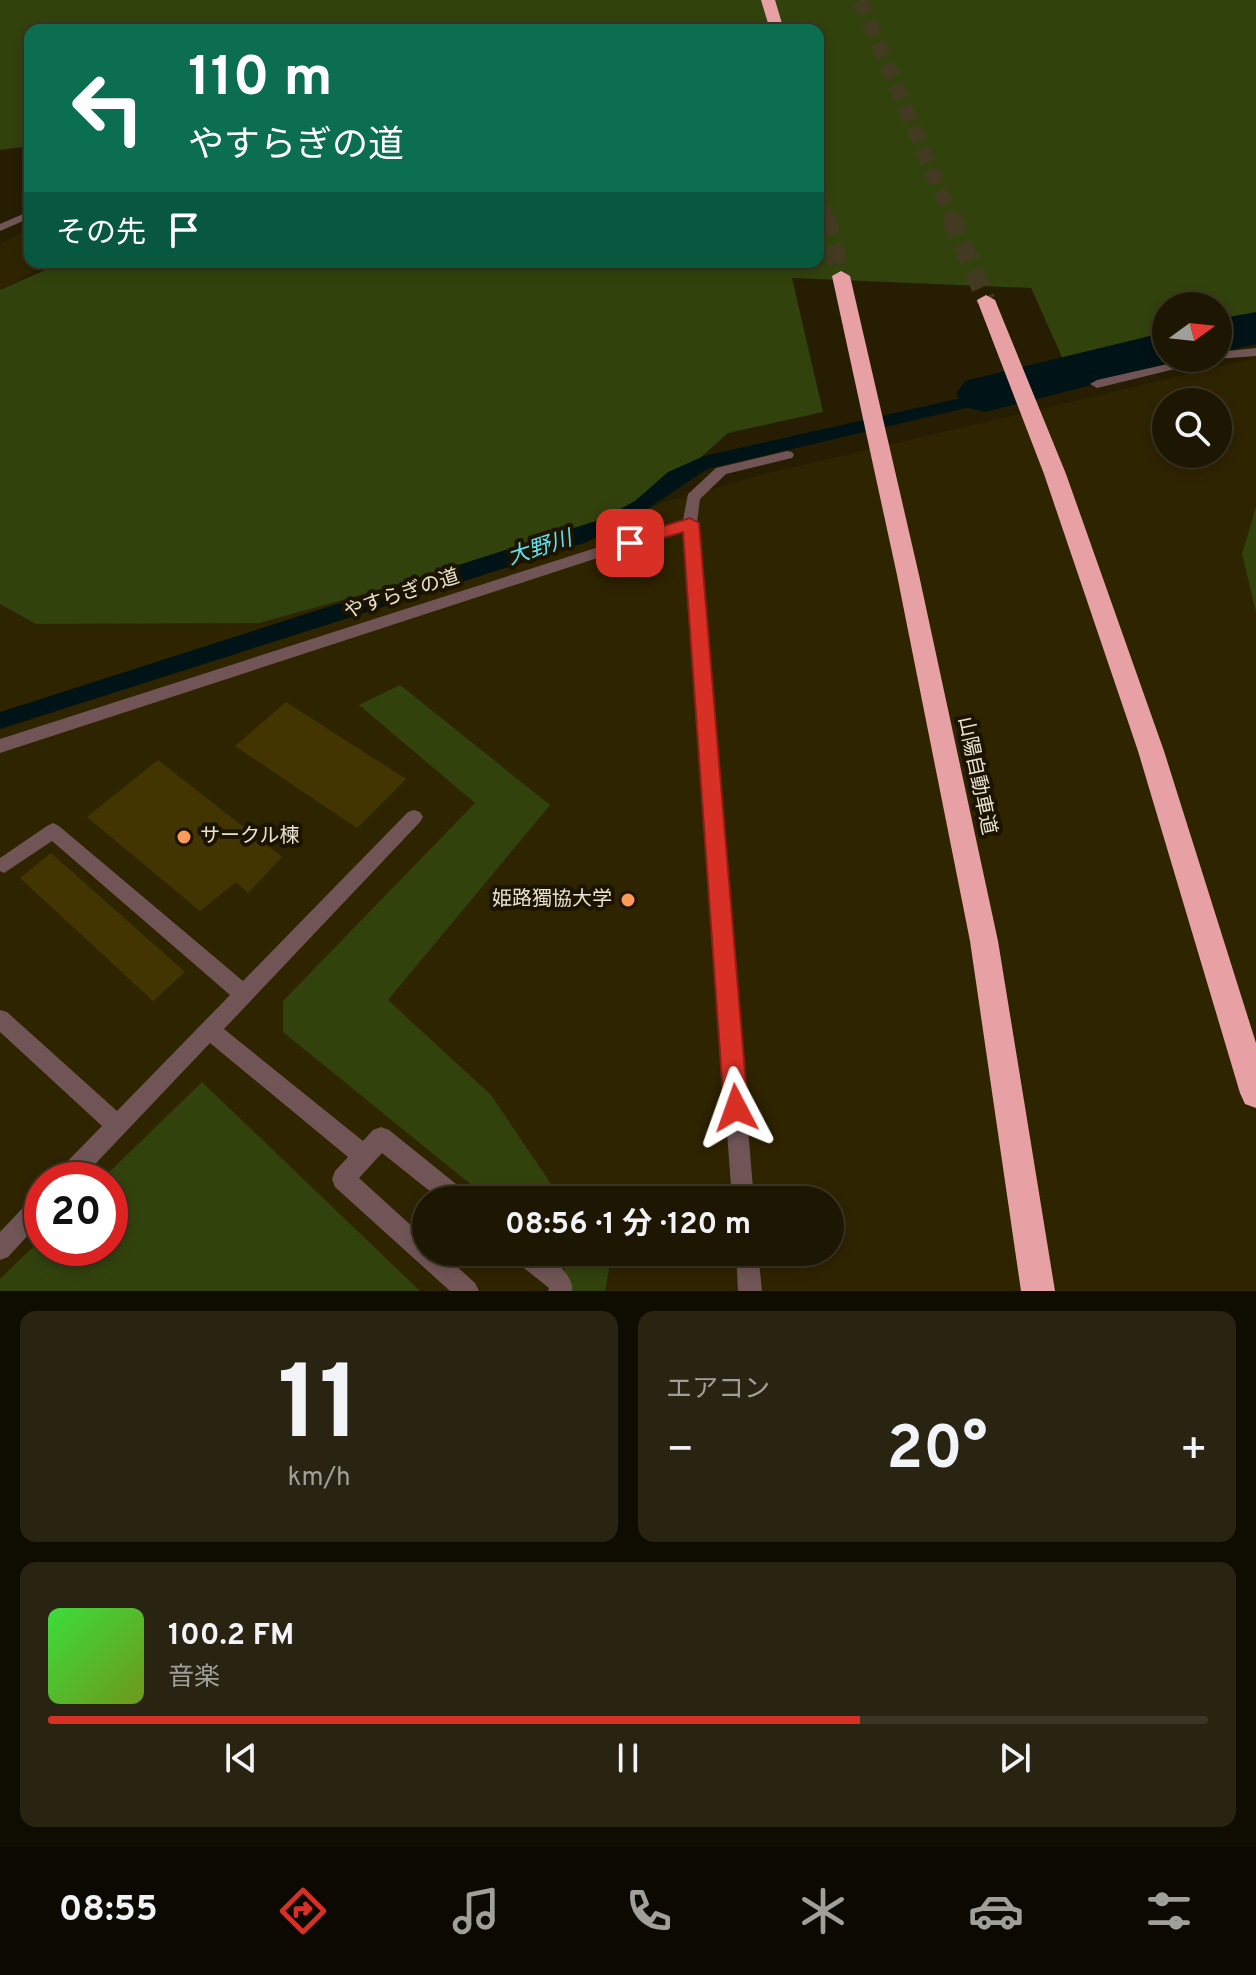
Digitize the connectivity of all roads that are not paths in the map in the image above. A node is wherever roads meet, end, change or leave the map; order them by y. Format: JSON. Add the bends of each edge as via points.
{"nodes":[{"id":1,"x":768,"y":0,"type":"edge"},
{"id":2,"x":775,"y":24,"type":"edge"},
{"id":3,"x":24,"y":217,"type":"edge"},
{"id":4,"x":0,"y":228,"type":"edge"},
{"id":5,"x":841,"y":276,"type":"tunnel mouth"},
{"id":6,"x":986,"y":300,"type":"tunnel mouth"},
{"id":7,"x":1256,"y":352,"type":"edge"},
{"id":8,"x":1232,"y":355,"type":"edge"},
{"id":9,"x":1152,"y":371,"type":"edge"},
{"id":10,"x":1097,"y":384,"type":"dead end"},
{"id":11,"x":787,"y":455,"type":"dead end"},
{"id":12,"x":690,"y":523,"type":"junction"},
{"id":13,"x":0,"y":746,"type":"edge"},
{"id":14,"x":414,"y":817,"type":"dead end"},
{"id":15,"x":4,"y":865,"type":"dead end"},
{"id":16,"x":244,"y":995,"type":"junction"},
{"id":17,"x":0,"y":1019,"type":"edge"},
{"id":18,"x":210,"y":1030,"type":"junction"},
{"id":19,"x":1256,"y":1093,"type":"edge"},
{"id":20,"x":117,"y":1125,"type":"junction"},
{"id":21,"x":364,"y":1156,"type":"junction"},
{"id":22,"x":82,"y":1162,"type":"edge"},
{"id":23,"x":441,"y":1186,"type":"edge"},
{"id":24,"x":742,"y":1186,"type":"edge"},
{"id":25,"x":24,"y":1223,"type":"edge"},
{"id":26,"x":0,"y":1249,"type":"edge"},
{"id":27,"x":540,"y":1266,"type":"edge"},
{"id":28,"x":748,"y":1266,"type":"edge"},
{"id":29,"x":467,"y":1291,"type":"edge"},
{"id":30,"x":560,"y":1291,"type":"edge"},
{"id":31,"x":750,"y":1291,"type":"edge"},
{"id":32,"x":1038,"y":1291,"type":"edge"}],
"edges":[{"from":1,"to":2,"type":"highway"},
{"from":3,"to":4,"type":"lane"},
{"from":5,"to":32,"type":"highway","name":"山陽自動車道","via":[[984,941]]},
{"from":6,"to":19,"type":"highway","via":[[1055,474],[1151,751]]},
{"from":7,"to":8,"type":"lane"},
{"from":9,"to":10,"type":"lane"},
{"from":11,"to":12,"type":"lane","via":[[721,471],[693,497]]},
{"from":12,"to":13,"type":"lane","name":"やすらぎの道"},
{"from":12,"to":24,"type":"lane"},
{"from":14,"to":16,"type":"lane"},
{"from":15,"to":16,"type":"lane","via":[[53,831]]},
{"from":16,"to":18,"type":"lane"},
{"from":17,"to":20,"type":"lane"},
{"from":18,"to":20,"type":"lane"},
{"from":18,"to":21,"type":"lane"},
{"from":20,"to":22,"type":"lane"},
{"from":21,"to":23,"type":"lane","via":[[381,1138]]},
{"from":21,"to":29,"type":"lane","via":[[343,1179]]},
{"from":25,"to":26,"type":"lane"},
{"from":27,"to":30,"type":"lane","via":[[562,1284]]},
{"from":28,"to":31,"type":"lane"}]}
